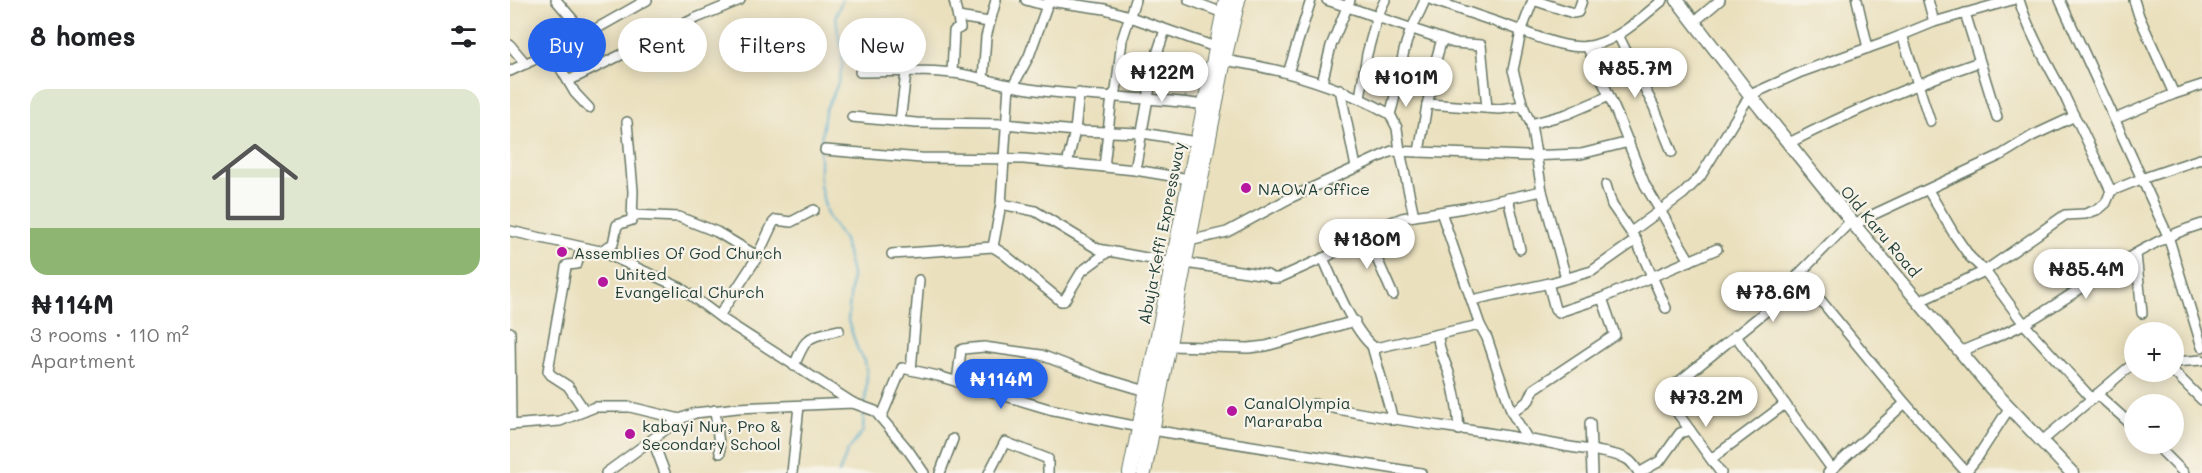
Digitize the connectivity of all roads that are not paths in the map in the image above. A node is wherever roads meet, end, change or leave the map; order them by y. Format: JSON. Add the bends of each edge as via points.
{"nodes":[{"id":1,"x":556,"y":0,"type":"edge"},
{"id":2,"x":647,"y":0,"type":"edge"},
{"id":3,"x":740,"y":0,"type":"edge"},
{"id":4,"x":954,"y":0,"type":"edge"},
{"id":5,"x":996,"y":0,"type":"edge"},
{"id":6,"x":1026,"y":0,"type":"edge"},
{"id":7,"x":1135,"y":0,"type":"edge"},
{"id":8,"x":1189,"y":0,"type":"edge"},
{"id":9,"x":1239,"y":0,"type":"edge"},
{"id":10,"x":1311,"y":0,"type":"edge"},
{"id":11,"x":1327,"y":0,"type":"edge"},
{"id":12,"x":1385,"y":0,"type":"edge"},
{"id":13,"x":1425,"y":0,"type":"edge"},
{"id":14,"x":1432,"y":0,"type":"edge"},
{"id":15,"x":1533,"y":0,"type":"edge"},
{"id":16,"x":1582,"y":0,"type":"edge"},
{"id":17,"x":1663,"y":0,"type":"edge"},
{"id":18,"x":1677,"y":0,"type":"edge"},
{"id":19,"x":1720,"y":0,"type":"edge"},
{"id":20,"x":1857,"y":0,"type":"edge"},
{"id":21,"x":1928,"y":0,"type":"edge"},
{"id":22,"x":2012,"y":0,"type":"edge"},
{"id":23,"x":2019,"y":0,"type":"edge"},
{"id":24,"x":2060,"y":0,"type":"edge"},
{"id":25,"x":2134,"y":0,"type":"edge"},
{"id":26,"x":1048,"y":2,"type":"edge"},
{"id":27,"x":1997,"y":2,"type":"edge"},
{"id":28,"x":1082,"y":3,"type":"edge"},
{"id":29,"x":1348,"y":3,"type":"edge"},
{"id":30,"x":631,"y":4,"type":"edge"},
{"id":31,"x":1224,"y":6,"type":"edge"},
{"id":32,"x":1965,"y":13,"type":"junction"},
{"id":33,"x":958,"y":16,"type":"junction"},
{"id":34,"x":1128,"y":16,"type":"junction"},
{"id":35,"x":1377,"y":17,"type":"junction"},
{"id":36,"x":571,"y":18,"type":"edge"},
{"id":37,"x":606,"y":21,"type":"edge"},
{"id":38,"x":989,"y":22,"type":"junction"},
{"id":39,"x":1694,"y":22,"type":"junction"},
{"id":40,"x":1934,"y":22,"type":"junction"},
{"id":41,"x":1165,"y":30,"type":"junction"},
{"id":42,"x":1412,"y":30,"type":"junction"},
{"id":43,"x":1521,"y":32,"type":"junction"},
{"id":44,"x":1618,"y":35,"type":"junction"},
{"id":45,"x":1902,"y":35,"type":"junction"},
{"id":46,"x":1442,"y":39,"type":"junction"},
{"id":47,"x":510,"y":45,"type":"edge"},
{"id":48,"x":1587,"y":46,"type":"junction"},
{"id":49,"x":1215,"y":47,"type":"junction"},
{"id":50,"x":1868,"y":48,"type":"junction"},
{"id":51,"x":1224,"y":60,"type":"junction"},
{"id":52,"x":1979,"y":62,"type":"junction"},
{"id":53,"x":526,"y":64,"type":"joint"},
{"id":54,"x":510,"y":71,"type":"edge"},
{"id":55,"x":563,"y":72,"type":"edge"},
{"id":56,"x":860,"y":72,"type":"dead end"},
{"id":57,"x":906,"y":73,"type":"junction"},
{"id":58,"x":952,"y":73,"type":"junction"},
{"id":59,"x":1287,"y":73,"type":"junction"},
{"id":60,"x":983,"y":79,"type":"junction"},
{"id":61,"x":568,"y":81,"type":"junction"},
{"id":62,"x":1322,"y":83,"type":"junction"},
{"id":63,"x":1917,"y":83,"type":"junction"},
{"id":64,"x":1011,"y":85,"type":"junction"},
{"id":65,"x":2202,"y":85,"type":"edge"},
{"id":66,"x":1340,"y":89,"type":"junction"},
{"id":67,"x":1079,"y":93,"type":"junction"},
{"id":68,"x":2174,"y":94,"type":"junction"},
{"id":69,"x":1750,"y":95,"type":"junction"},
{"id":70,"x":1112,"y":96,"type":"junction"},
{"id":71,"x":1609,"y":96,"type":"junction"},
{"id":72,"x":1149,"y":98,"type":"junction"},
{"id":73,"x":1360,"y":98,"type":"junction"},
{"id":74,"x":1427,"y":104,"type":"junction"},
{"id":75,"x":1204,"y":105,"type":"junction"},
{"id":76,"x":1523,"y":106,"type":"junction"},
{"id":77,"x":589,"y":108,"type":"dead end"},
{"id":78,"x":1487,"y":108,"type":"junction"},
{"id":79,"x":1390,"y":114,"type":"junction"},
{"id":80,"x":852,"y":117,"type":"dead end"},
{"id":81,"x":1997,"y":117,"type":"dead end"},
{"id":82,"x":2073,"y":117,"type":"junction"},
{"id":83,"x":2115,"y":119,"type":"junction"},
{"id":84,"x":1930,"y":121,"type":"dead end"},
{"id":85,"x":627,"y":122,"type":"dead end"},
{"id":86,"x":900,"y":122,"type":"junction"},
{"id":87,"x":1005,"y":124,"type":"junction"},
{"id":88,"x":1531,"y":124,"type":"junction"},
{"id":89,"x":1075,"y":131,"type":"junction"},
{"id":90,"x":1106,"y":133,"type":"junction"},
{"id":91,"x":1143,"y":134,"type":"junction"},
{"id":92,"x":1196,"y":141,"type":"junction"},
{"id":93,"x":1629,"y":142,"type":"junction"},
{"id":94,"x":1789,"y":144,"type":"junction"},
{"id":95,"x":825,"y":150,"type":"dead end"},
{"id":96,"x":1400,"y":151,"type":"junction"},
{"id":97,"x":1419,"y":152,"type":"junction"},
{"id":98,"x":1672,"y":152,"type":"dead end"},
{"id":99,"x":1538,"y":156,"type":"junction"},
{"id":100,"x":1004,"y":158,"type":"junction"},
{"id":101,"x":2202,"y":160,"type":"edge"},
{"id":102,"x":1067,"y":164,"type":"junction"},
{"id":103,"x":1104,"y":167,"type":"junction"},
{"id":104,"x":1356,"y":167,"type":"junction"},
{"id":105,"x":1135,"y":170,"type":"junction"},
{"id":106,"x":2141,"y":178,"type":"junction"},
{"id":107,"x":1189,"y":179,"type":"junction"},
{"id":108,"x":1606,"y":185,"type":"dead end"},
{"id":109,"x":1542,"y":190,"type":"junction"},
{"id":110,"x":1928,"y":190,"type":"junction"},
{"id":111,"x":2111,"y":191,"type":"junction"},
{"id":112,"x":1508,"y":198,"type":"junction"},
{"id":113,"x":1001,"y":204,"type":"junction"},
{"id":114,"x":814,"y":210,"type":"dead end"},
{"id":115,"x":1661,"y":210,"type":"junction"},
{"id":116,"x":1441,"y":212,"type":"junction"},
{"id":117,"x":632,"y":215,"type":"junction"},
{"id":118,"x":1414,"y":216,"type":"junction"},
{"id":119,"x":1853,"y":223,"type":"junction"},
{"id":120,"x":2202,"y":224,"type":"edge"},
{"id":121,"x":510,"y":231,"type":"edge"},
{"id":122,"x":1366,"y":234,"type":"junction"},
{"id":123,"x":1633,"y":236,"type":"junction"},
{"id":124,"x":2168,"y":236,"type":"junction"},
{"id":125,"x":1189,"y":241,"type":"junction"},
{"id":126,"x":581,"y":247,"type":"junction"},
{"id":127,"x":993,"y":248,"type":"junction"},
{"id":128,"x":1520,"y":249,"type":"dead end"},
{"id":129,"x":1717,"y":249,"type":"dead end"},
{"id":130,"x":600,"y":251,"type":"junction"},
{"id":131,"x":1109,"y":251,"type":"junction"},
{"id":132,"x":892,"y":254,"type":"dead end"},
{"id":133,"x":2136,"y":254,"type":"junction"},
{"id":134,"x":757,"y":256,"type":"junction"},
{"id":135,"x":1323,"y":258,"type":"junction"},
{"id":136,"x":1690,"y":261,"type":"junction"},
{"id":137,"x":1179,"y":263,"type":"junction"},
{"id":138,"x":1985,"y":271,"type":"junction"},
{"id":139,"x":1799,"y":274,"type":"junction"},
{"id":140,"x":1653,"y":277,"type":"junction"},
{"id":141,"x":1566,"y":278,"type":"junction"},
{"id":142,"x":919,"y":280,"type":"dead end"},
{"id":143,"x":1548,"y":283,"type":"junction"},
{"id":144,"x":1393,"y":295,"type":"dead end"},
{"id":145,"x":1602,"y":298,"type":"junction"},
{"id":146,"x":1472,"y":300,"type":"junction"},
{"id":147,"x":1918,"y":302,"type":"junction"},
{"id":148,"x":1666,"y":308,"type":"dead end"},
{"id":149,"x":2142,"y":313,"type":"dead end"},
{"id":150,"x":719,"y":316,"type":"junction"},
{"id":151,"x":1355,"y":321,"type":"junction"},
{"id":152,"x":2024,"y":324,"type":"junction"},
{"id":153,"x":1480,"y":325,"type":"junction"},
{"id":154,"x":839,"y":330,"type":"dead end"},
{"id":155,"x":510,"y":332,"type":"edge"},
{"id":156,"x":1438,"y":335,"type":"junction"},
{"id":157,"x":1736,"y":335,"type":"junction"},
{"id":158,"x":1168,"y":346,"type":"junction"},
{"id":159,"x":1372,"y":346,"type":"junction"},
{"id":160,"x":2202,"y":347,"type":"edge"},
{"id":161,"x":1960,"y":352,"type":"junction"},
{"id":162,"x":2202,"y":360,"type":"edge"},
{"id":163,"x":2184,"y":361,"type":"edge"},
{"id":164,"x":794,"y":366,"type":"junction"},
{"id":165,"x":911,"y":370,"type":"junction"},
{"id":166,"x":2124,"y":371,"type":"edge"},
{"id":167,"x":957,"y":382,"type":"junction"},
{"id":168,"x":2184,"y":382,"type":"edge"},
{"id":169,"x":1146,"y":391,"type":"junction"},
{"id":170,"x":2094,"y":396,"type":"junction"},
{"id":171,"x":2202,"y":400,"type":"edge"},
{"id":172,"x":853,"y":403,"type":"junction"},
{"id":173,"x":1905,"y":403,"type":"junction"},
{"id":174,"x":1314,"y":404,"type":"dead end"},
{"id":175,"x":1785,"y":404,"type":"junction"},
{"id":176,"x":799,"y":406,"type":"junction"},
{"id":177,"x":2010,"y":407,"type":"junction"},
{"id":178,"x":715,"y":410,"type":"junction"},
{"id":179,"x":585,"y":411,"type":"junction"},
{"id":180,"x":1512,"y":413,"type":"junction"},
{"id":181,"x":881,"y":418,"type":"junction"},
{"id":182,"x":680,"y":419,"type":"junction"},
{"id":183,"x":2124,"y":419,"type":"edge"},
{"id":184,"x":1393,"y":420,"type":"junction"},
{"id":185,"x":1590,"y":423,"type":"dead end"},
{"id":186,"x":510,"y":425,"type":"edge"},
{"id":187,"x":1145,"y":429,"type":"junction"},
{"id":188,"x":1459,"y":430,"type":"junction"},
{"id":189,"x":1690,"y":430,"type":"junction"},
{"id":190,"x":1527,"y":438,"type":"junction"},
{"id":191,"x":953,"y":439,"type":"dead end"},
{"id":192,"x":653,"y":441,"type":"junction"},
{"id":193,"x":2042,"y":441,"type":"junction"},
{"id":194,"x":1590,"y":451,"type":"junction"},
{"id":195,"x":720,"y":453,"type":"dead end"},
{"id":196,"x":2165,"y":454,"type":"edge"},
{"id":197,"x":1711,"y":459,"type":"junction"},
{"id":198,"x":1830,"y":471,"type":"edge"},
{"id":199,"x":1965,"y":472,"type":"edge"},
{"id":200,"x":606,"y":473,"type":"edge"},
{"id":201,"x":665,"y":473,"type":"edge"},
{"id":202,"x":792,"y":473,"type":"edge"},
{"id":203,"x":924,"y":473,"type":"edge"},
{"id":204,"x":940,"y":473,"type":"edge"},
{"id":205,"x":989,"y":473,"type":"edge"},
{"id":206,"x":1048,"y":473,"type":"edge"},
{"id":207,"x":1130,"y":473,"type":"edge"},
{"id":208,"x":1144,"y":473,"type":"edge"},
{"id":209,"x":1421,"y":473,"type":"edge"},
{"id":210,"x":1592,"y":473,"type":"edge"},
{"id":211,"x":1639,"y":473,"type":"edge"},
{"id":212,"x":1721,"y":473,"type":"edge"},
{"id":213,"x":2072,"y":473,"type":"edge"},
{"id":214,"x":2184,"y":473,"type":"edge"}],
"edges":[{"from":1,"to":36,"type":"street"},
{"from":2,"to":30,"type":"street"},
{"from":3,"to":61,"type":"street"},
{"from":4,"to":33,"type":"street"},
{"from":5,"to":38,"type":"street"},
{"from":6,"to":26,"type":"street"},
{"from":7,"to":34,"type":"street"},
{"from":8,"to":31,"type":"street"},
{"from":9,"to":51,"type":"highway","name":"Abuja-Keffi Expressway"},
{"from":10,"to":59,"type":"street"},
{"from":11,"to":29,"type":"street"},
{"from":12,"to":35,"type":"street"},
{"from":13,"to":42,"type":"street"},
{"from":14,"to":43,"type":"street"},
{"from":15,"to":16,"type":"street","via":[[1573,13],[1578,12]]},
{"from":15,"to":43,"type":"street"},
{"from":17,"to":44,"type":"street"},
{"from":18,"to":39,"type":"main road","name":"Old Karu Road"},
{"from":19,"to":39,"type":"street"},
{"from":20,"to":50,"type":"street"},
{"from":21,"to":40,"type":"street"},
{"from":22,"to":27,"type":"street"},
{"from":23,"to":82,"type":"street"},
{"from":24,"to":83,"type":"street"},
{"from":25,"to":68,"type":"street"},
{"from":26,"to":28,"type":"street"},
{"from":26,"to":64,"type":"street","via":[[1029,56]]},
{"from":27,"to":32,"type":"street"},
{"from":28,"to":34,"type":"street"},
{"from":29,"to":35,"type":"street"},
{"from":29,"to":62,"type":"street"},
{"from":30,"to":37,"type":"street"},
{"from":31,"to":49,"type":"highway","name":"Abuja-Keffi Expressway"},
{"from":32,"to":40,"type":"street"},
{"from":32,"to":52,"type":"street"},
{"from":33,"to":38,"type":"street"},
{"from":33,"to":58,"type":"street","via":[[960,28],[954,31]]},
{"from":34,"to":41,"type":"street"},
{"from":34,"to":70,"type":"street"},
{"from":35,"to":42,"type":"street"},
{"from":35,"to":73,"type":"street"},
{"from":38,"to":60,"type":"street"},
{"from":39,"to":69,"type":"main road","name":"Old Karu Road"},
{"from":40,"to":45,"type":"street"},
{"from":41,"to":49,"type":"street"},
{"from":41,"to":72,"type":"street"},
{"from":42,"to":46,"type":"street"},
{"from":42,"to":79,"type":"street"},
{"from":43,"to":48,"type":"street"},
{"from":43,"to":76,"type":"street","via":[[1513,70]]},
{"from":44,"to":48,"type":"street"},
{"from":44,"to":98,"type":"street"},
{"from":45,"to":50,"type":"street"},
{"from":45,"to":63,"type":"street"},
{"from":46,"to":74,"type":"street"},
{"from":46,"to":78,"type":"street","via":[[1481,45]]},
{"from":47,"to":53,"type":"street"},
{"from":48,"to":71,"type":"street"},
{"from":49,"to":75,"type":"highway","name":"Abuja-Keffi Expressway"},
{"from":50,"to":69,"type":"street"},
{"from":51,"to":59,"type":"street"},
{"from":51,"to":125,"type":"highway","name":"Abuja-Keffi Expressway"},
{"from":52,"to":63,"type":"street"},
{"from":52,"to":81,"type":"street"},
{"from":53,"to":54,"type":"street"},
{"from":55,"to":61,"type":"street"},
{"from":56,"to":57,"type":"street"},
{"from":57,"to":58,"type":"street"},
{"from":57,"to":86,"type":"street"},
{"from":58,"to":60,"type":"street"},
{"from":59,"to":62,"type":"street"},
{"from":60,"to":64,"type":"street"},
{"from":61,"to":77,"type":"street"},
{"from":62,"to":66,"type":"street"},
{"from":63,"to":84,"type":"street"},
{"from":63,"to":94,"type":"street"},
{"from":64,"to":67,"type":"street"},
{"from":64,"to":87,"type":"street"},
{"from":65,"to":68,"type":"street"},
{"from":66,"to":73,"type":"street"},
{"from":66,"to":104,"type":"street"},
{"from":67,"to":70,"type":"street"},
{"from":67,"to":89,"type":"street"},
{"from":68,"to":83,"type":"street"},
{"from":69,"to":94,"type":"main road","name":"Old Karu Road"},
{"from":69,"to":115,"type":"street","via":[[1700,177]]},
{"from":70,"to":72,"type":"street"},
{"from":70,"to":90,"type":"street"},
{"from":71,"to":88,"type":"street"},
{"from":71,"to":93,"type":"street"},
{"from":72,"to":75,"type":"street"},
{"from":72,"to":91,"type":"street"},
{"from":73,"to":79,"type":"street"},
{"from":74,"to":78,"type":"street"},
{"from":74,"to":97,"type":"street"},
{"from":75,"to":92,"type":"highway","name":"Abuja-Keffi Expressway"},
{"from":76,"to":78,"type":"street"},
{"from":76,"to":88,"type":"street"},
{"from":79,"to":96,"type":"street","via":[[1397,128]]},
{"from":80,"to":86,"type":"street"},
{"from":82,"to":110,"type":"street"},
{"from":82,"to":111,"type":"street"},
{"from":83,"to":106,"type":"street"},
{"from":85,"to":117,"type":"street"},
{"from":86,"to":87,"type":"street"},
{"from":87,"to":89,"type":"street"},
{"from":87,"to":100,"type":"street"},
{"from":88,"to":99,"type":"street"},
{"from":89,"to":90,"type":"street"},
{"from":89,"to":102,"type":"street"},
{"from":90,"to":91,"type":"street"},
{"from":90,"to":103,"type":"street"},
{"from":91,"to":92,"type":"street"},
{"from":91,"to":105,"type":"street"},
{"from":92,"to":107,"type":"highway","name":"Abuja-Keffi Expressway"},
{"from":93,"to":99,"type":"street","via":[[1581,154]]},
{"from":93,"to":115,"type":"street","via":[[1645,185]]},
{"from":94,"to":119,"type":"main road","name":"Old Karu Road"},
{"from":95,"to":100,"type":"street","via":[[931,158]]},
{"from":96,"to":97,"type":"street"},
{"from":96,"to":104,"type":"street"},
{"from":96,"to":118,"type":"street"},
{"from":97,"to":99,"type":"street"},
{"from":99,"to":109,"type":"street"},
{"from":100,"to":102,"type":"street"},
{"from":100,"to":113,"type":"street"},
{"from":101,"to":106,"type":"street"},
{"from":102,"to":103,"type":"street"},
{"from":103,"to":105,"type":"street"},
{"from":104,"to":125,"type":"street","via":[[1227,232]]},
{"from":105,"to":107,"type":"street"},
{"from":106,"to":111,"type":"street"},
{"from":106,"to":124,"type":"street"},
{"from":107,"to":137,"type":"highway","name":"Abuja-Keffi Expressway"},
{"from":108,"to":123,"type":"street","via":[[1612,205]]},
{"from":109,"to":112,"type":"street"},
{"from":109,"to":141,"type":"street"},
{"from":110,"to":119,"type":"street"},
{"from":110,"to":138,"type":"street","via":[[1965,249]]},
{"from":111,"to":138,"type":"street","via":[[2099,209],[2065,215]]},
{"from":112,"to":116,"type":"street"},
{"from":112,"to":128,"type":"street"},
{"from":113,"to":127,"type":"street"},
{"from":113,"to":131,"type":"street","via":[[1035,211],[1094,247]]},
{"from":114,"to":134,"type":"street","via":[[791,222],[776,220]]},
{"from":115,"to":123,"type":"street"},
{"from":115,"to":136,"type":"street"},
{"from":116,"to":118,"type":"street"},
{"from":116,"to":146,"type":"street"},
{"from":117,"to":130,"type":"street","via":[[631,222],[617,225],[613,244]]},
{"from":117,"to":134,"type":"street","via":[[679,217],[717,232]]},
{"from":118,"to":122,"type":"street"},
{"from":119,"to":139,"type":"street"},
{"from":119,"to":147,"type":"main road","name":"Old Karu Road"},
{"from":120,"to":124,"type":"street"},
{"from":121,"to":126,"type":"street"},
{"from":122,"to":135,"type":"street"},
{"from":122,"to":144,"type":"street"},
{"from":123,"to":140,"type":"street"},
{"from":123,"to":141,"type":"street","via":[[1592,271]]},
{"from":124,"to":133,"type":"street"},
{"from":124,"to":160,"type":"street"},
{"from":125,"to":137,"type":"highway","name":"Abuja-Keffi Expressway"},
{"from":126,"to":130,"type":"street"},
{"from":126,"to":179,"type":"street","via":[[577,264],[566,267],[548,371],[568,386]]},
{"from":127,"to":131,"type":"street","via":[[1064,301],[1082,271]]},
{"from":127,"to":132,"type":"street"},
{"from":129,"to":136,"type":"street"},
{"from":130,"to":150,"type":"street","via":[[681,288]]},
{"from":131,"to":137,"type":"street"},
{"from":133,"to":149,"type":"street"},
{"from":133,"to":152,"type":"street"},
{"from":134,"to":150,"type":"street"},
{"from":135,"to":137,"type":"street","via":[[1279,278]]},
{"from":135,"to":151,"type":"street"},
{"from":136,"to":140,"type":"street"},
{"from":137,"to":158,"type":"highway","name":"Abuja-Keffi Expressway"},
{"from":137,"to":169,"type":"highway","name":"Abuja-Keffi Expressway"},
{"from":138,"to":147,"type":"street"},
{"from":138,"to":152,"type":"street"},
{"from":139,"to":157,"type":"street","via":[[1776,303]]},
{"from":139,"to":173,"type":"street"},
{"from":140,"to":145,"type":"street"},
{"from":140,"to":148,"type":"street"},
{"from":141,"to":143,"type":"street"},
{"from":142,"to":165,"type":"street"},
{"from":143,"to":145,"type":"street","via":[[1557,312]]},
{"from":143,"to":146,"type":"street"},
{"from":145,"to":180,"type":"street","via":[[1615,334],[1534,389],[1529,400]]},
{"from":146,"to":153,"type":"street"},
{"from":147,"to":161,"type":"main road","name":"Old Karu Road"},
{"from":150,"to":164,"type":"street"},
{"from":151,"to":158,"type":"street","via":[[1266,346]]},
{"from":151,"to":159,"type":"street"},
{"from":152,"to":161,"type":"street"},
{"from":152,"to":170,"type":"street"},
{"from":153,"to":156,"type":"street"},
{"from":153,"to":180,"type":"street"},
{"from":154,"to":164,"type":"street","via":[[804,341]]},
{"from":155,"to":186,"type":"street"},
{"from":156,"to":159,"type":"street"},
{"from":156,"to":188,"type":"street","via":[[1457,400]]},
{"from":157,"to":175,"type":"street"},
{"from":157,"to":189,"type":"street","via":[[1665,393]]},
{"from":158,"to":187,"type":"highway","name":"Abuja-Keffi Expressway"},
{"from":159,"to":184,"type":"street"},
{"from":161,"to":177,"type":"main road","name":"Old Karu Road"},
{"from":162,"to":163,"type":"street"},
{"from":164,"to":172,"type":"street"},
{"from":165,"to":167,"type":"street"},
{"from":165,"to":181,"type":"street","via":[[899,371]]},
{"from":166,"to":170,"type":"street"},
{"from":167,"to":169,"type":"street","via":[[961,350],[984,347],[1041,355]]},
{"from":167,"to":187,"type":"street","via":[[1049,409]]},
{"from":168,"to":171,"type":"street"},
{"from":169,"to":187,"type":"highway","name":"Abuja-Keffi Expressway"},
{"from":170,"to":183,"type":"street"},
{"from":170,"to":193,"type":"street"},
{"from":172,"to":176,"type":"street"},
{"from":172,"to":181,"type":"street","via":[[875,411]]},
{"from":173,"to":198,"type":"street"},
{"from":173,"to":199,"type":"street"},
{"from":174,"to":184,"type":"street"},
{"from":175,"to":197,"type":"street"},
{"from":175,"to":198,"type":"street"},
{"from":176,"to":178,"type":"street"},
{"from":176,"to":202,"type":"street"},
{"from":177,"to":193,"type":"main road","name":"Old Karu Road"},
{"from":177,"to":199,"type":"street"},
{"from":178,"to":182,"type":"street"},
{"from":178,"to":195,"type":"street"},
{"from":179,"to":182,"type":"street","via":[[595,407],[630,407]]},
{"from":179,"to":186,"type":"street","via":[[560,421]]},
{"from":180,"to":190,"type":"street"},
{"from":181,"to":203,"type":"street"},
{"from":182,"to":192,"type":"street"},
{"from":184,"to":188,"type":"street"},
{"from":185,"to":194,"type":"street"},
{"from":187,"to":207,"type":"highway","name":"Abuja-Keffi Expressway"},
{"from":187,"to":208,"type":"highway","name":"Abuja-Keffi Expressway"},
{"from":187,"to":209,"type":"street"},
{"from":188,"to":190,"type":"street"},
{"from":189,"to":197,"type":"street"},
{"from":189,"to":211,"type":"street","via":[[1680,433],[1660,461]]},
{"from":190,"to":194,"type":"street"},
{"from":191,"to":204,"type":"street"},
{"from":192,"to":200,"type":"street"},
{"from":192,"to":201,"type":"street"},
{"from":193,"to":213,"type":"main road","name":"Old Karu Road"},
{"from":194,"to":210,"type":"street"},
{"from":194,"to":211,"type":"street","via":[[1626,459]]},
{"from":196,"to":214,"type":"street"},
{"from":197,"to":212,"type":"street"},
{"from":205,"to":206,"type":"street","via":[[1005,442],[1048,459]]}]}
